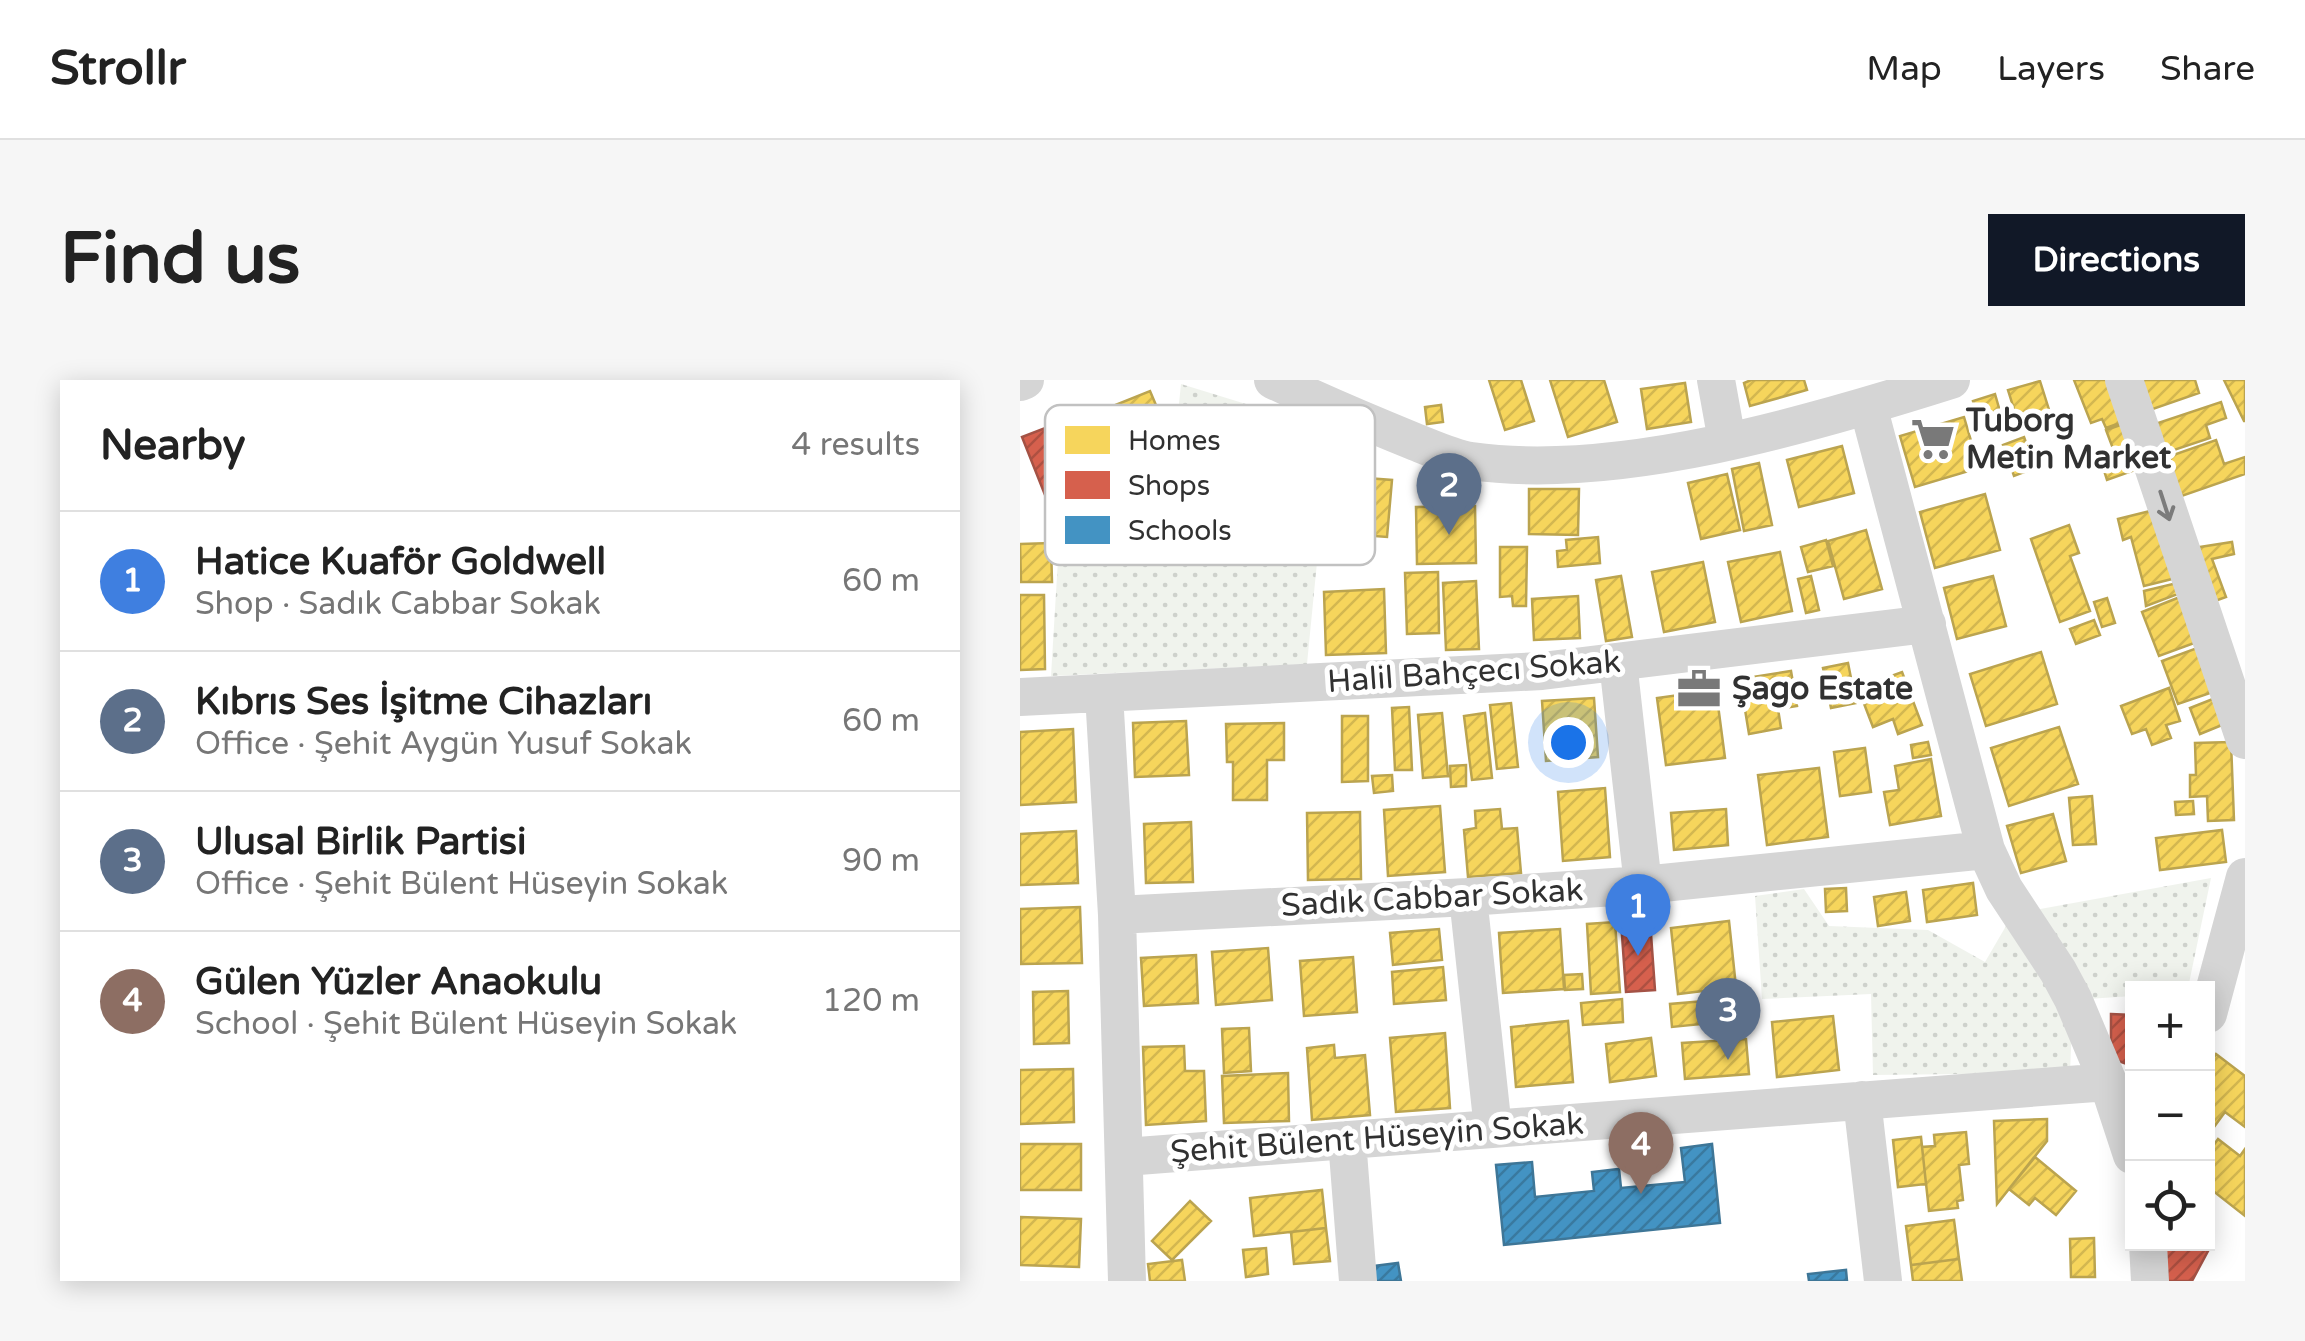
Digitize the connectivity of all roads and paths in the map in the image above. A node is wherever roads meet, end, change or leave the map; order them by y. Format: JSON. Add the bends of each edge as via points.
{"nodes":[{"id":1,"x":1273,"y":380,"type":"edge"},
{"id":2,"x":1716,"y":380,"type":"edge"},
{"id":3,"x":1951,"y":380,"type":"edge"},
{"id":4,"x":2124,"y":380,"type":"edge"},
{"id":5,"x":1326,"y":405,"type":"edge"},
{"id":6,"x":1868,"y":406,"type":"junction"},
{"id":7,"x":1375,"y":426,"type":"edge"},
{"id":8,"x":1728,"y":441,"type":"junction"},
{"id":9,"x":1927,"y":624,"type":"junction"},
{"id":10,"x":1618,"y":662,"type":"junction"},
{"id":11,"x":1104,"y":694,"type":"junction"},
{"id":12,"x":1020,"y":697,"type":"edge"},
{"id":13,"x":2245,"y":740,"type":"edge"},
{"id":14,"x":1986,"y":850,"type":"junction"},
{"id":15,"x":2245,"y":877,"type":"edge"},
{"id":16,"x":1644,"y":884,"type":"junction"},
{"id":17,"x":1468,"y":897,"type":"junction"},
{"id":18,"x":1117,"y":915,"type":"junction"},
{"id":19,"x":2234,"y":973,"type":"edge"},
{"id":20,"x":2215,"y":1003,"type":"edge"},
{"id":21,"x":2108,"y":1082,"type":"junction"},
{"id":22,"x":1862,"y":1100,"type":"junction"},
{"id":23,"x":2125,"y":1124,"type":"edge"},
{"id":24,"x":1493,"y":1129,"type":"junction"},
{"id":25,"x":1347,"y":1140,"type":"junction"},
{"id":26,"x":1125,"y":1158,"type":"junction"},
{"id":27,"x":2148,"y":1251,"type":"edge"},
{"id":28,"x":1127,"y":1281,"type":"edge"},
{"id":29,"x":1358,"y":1281,"type":"edge"},
{"id":30,"x":1883,"y":1281,"type":"edge"},
{"id":31,"x":2150,"y":1281,"type":"edge"}],
"edges":[{"from":1,"to":5,"type":"street"},
{"from":2,"to":8,"type":"street"},
{"from":3,"to":6,"type":"street"},
{"from":4,"to":13,"type":"street","one_way":true},
{"from":6,"to":8,"type":"street"},
{"from":6,"to":9,"type":"street"},
{"from":7,"to":8,"type":"street","via":[[1468,461],[1530,465]]},
{"from":9,"to":10,"type":"street","name":"Halil Bahçecı Sokak"},
{"from":9,"to":14,"type":"street"},
{"from":10,"to":11,"type":"street","name":"Halil Bahçecı Sokak"},
{"from":10,"to":16,"type":"street"},
{"from":11,"to":12,"type":"street","name":"Halil Bahçecı Sokak"},
{"from":11,"to":18,"type":"street"},
{"from":14,"to":16,"type":"street","name":"Sadık Cabbar Sokak"},
{"from":14,"to":21,"type":"street","via":[[2058,971]]},
{"from":15,"to":19,"type":"street"},
{"from":16,"to":17,"type":"street","name":"Sadık Cabbar Sokak"},
{"from":17,"to":18,"type":"street","name":"Sadık Cabbar Sokak"},
{"from":17,"to":24,"type":"street"},
{"from":18,"to":26,"type":"street"},
{"from":19,"to":20,"type":"street"},
{"from":21,"to":22,"type":"street","name":"Şehit Bülent Hüseyin Sokak"},
{"from":21,"to":23,"type":"street"},
{"from":22,"to":24,"type":"street","name":"Şehit Bülent Hüseyin Sokak"},
{"from":22,"to":30,"type":"street"},
{"from":24,"to":25,"type":"street","name":"Şehit Bülent Hüseyin Sokak"},
{"from":25,"to":26,"type":"street","name":"Şehit Bülent Hüseyin Sokak"},
{"from":25,"to":29,"type":"street"},
{"from":26,"to":28,"type":"street"},
{"from":27,"to":31,"type":"street"}]}
